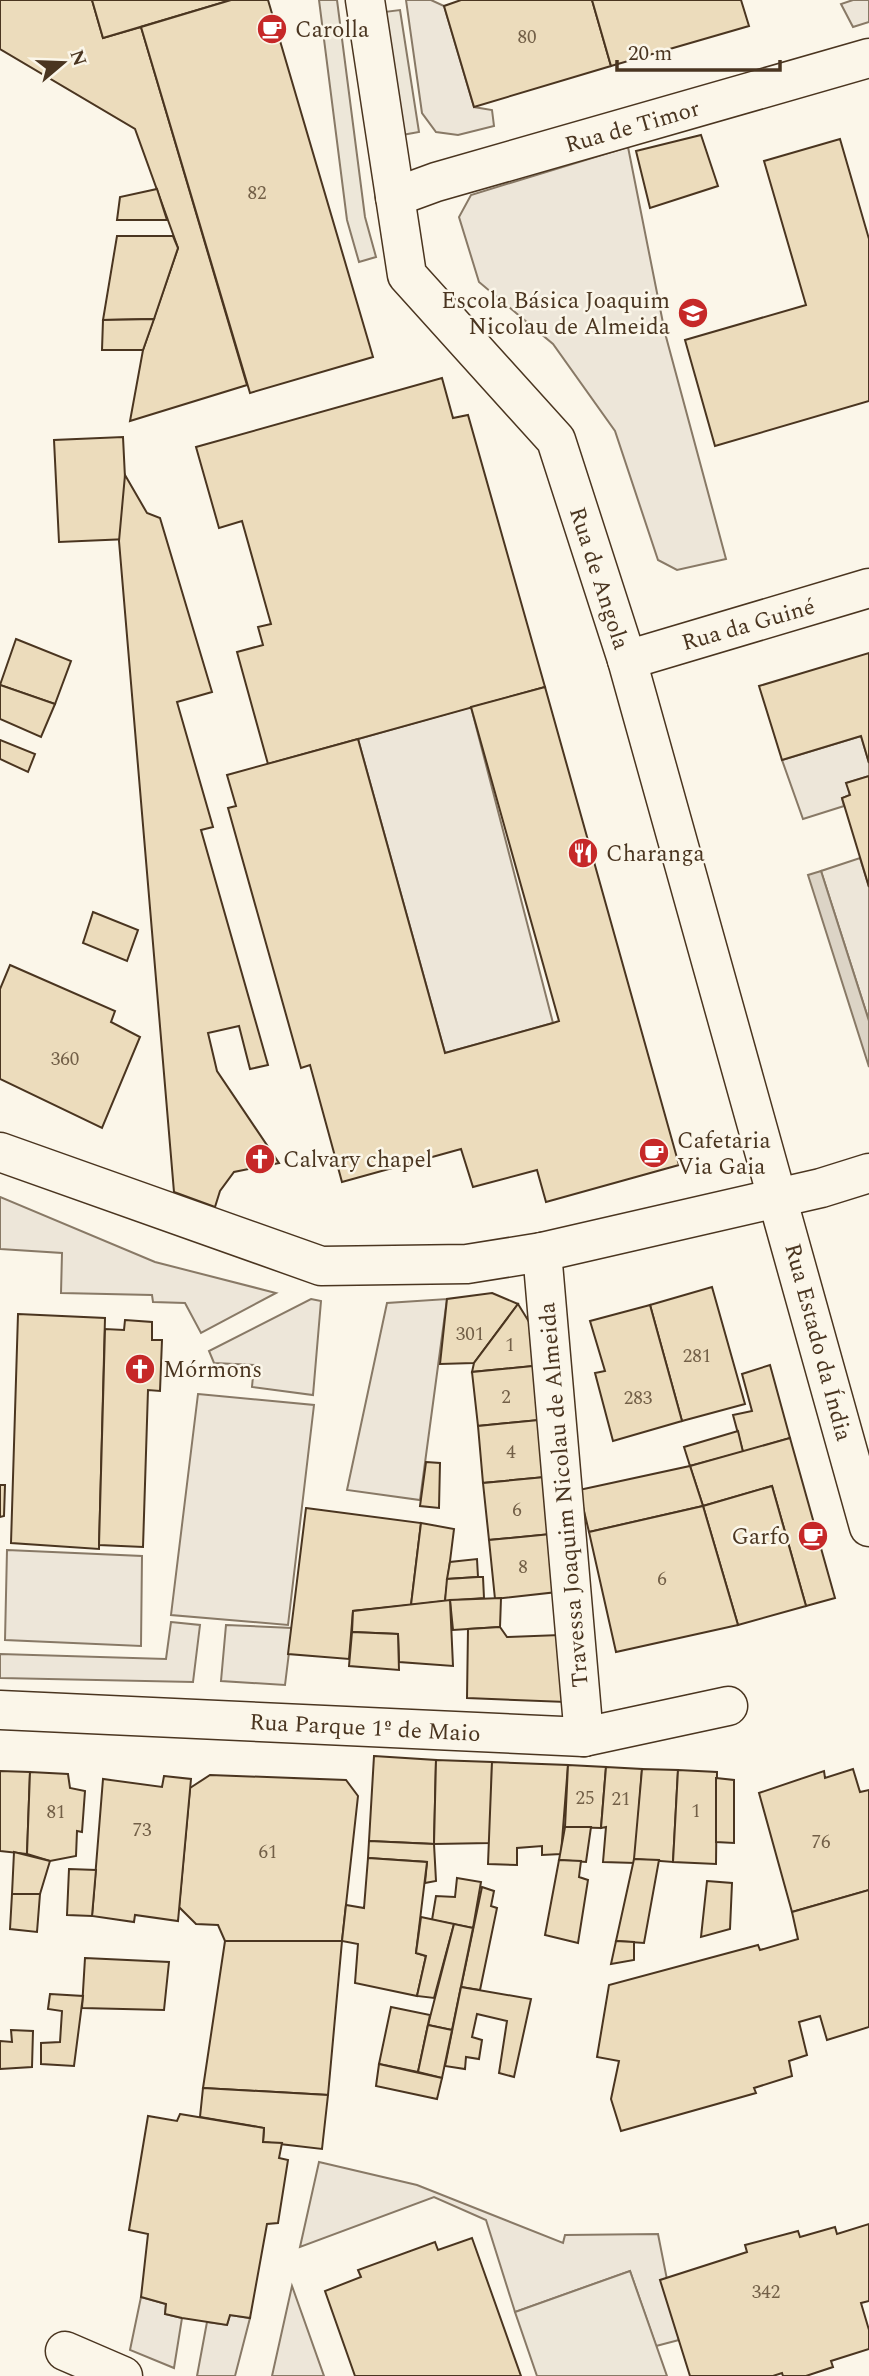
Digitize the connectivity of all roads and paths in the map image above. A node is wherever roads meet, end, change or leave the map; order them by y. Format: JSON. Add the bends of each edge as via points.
{"nodes":[{"id":1,"x":365,"y":0,"type":"edge"},
{"id":2,"x":869,"y":58,"type":"edge"},
{"id":3,"x":395,"y":197,"type":"junction"},
{"id":4,"x":869,"y":588,"type":"edge"},
{"id":5,"x":627,"y":660,"type":"junction"},
{"id":6,"x":0,"y":1152,"type":"edge"},
{"id":7,"x":869,"y":1173,"type":"edge"},
{"id":8,"x":780,"y":1198,"type":"junction"},
{"id":9,"x":542,"y":1252,"type":"junction"},
{"id":10,"x":869,"y":1527,"type":"edge"},
{"id":11,"x":728,"y":1706,"type":"dead end"},
{"id":12,"x":0,"y":1710,"type":"edge"},
{"id":13,"x":584,"y":1738,"type":"junction"},
{"id":14,"x":65,"y":2351,"type":"dead end"},
{"id":15,"x":123,"y":2376,"type":"edge"}],
"edges":[{"from":1,"to":3,"type":"street","name":"Rua de Angola"},
{"from":2,"to":3,"type":"street","name":"Rua de Timor"},
{"from":3,"to":5,"type":"street","name":"Rua de Angola","via":[[407,275],[556,440]]},
{"from":4,"to":5,"type":"street","name":"Rua da Guiné"},
{"from":5,"to":8,"type":"street","name":"Rua de Angola"},
{"from":6,"to":9,"type":"street","via":[[321,1266],[467,1264]]},
{"from":7,"to":8,"type":"street"},
{"from":8,"to":9,"type":"street"},
{"from":8,"to":10,"type":"street","name":"Rua Estado da Índia"},
{"from":9,"to":13,"type":"street","name":"Travessa Joaquim Nicolau de Almeida"},
{"from":11,"to":13,"type":"street","name":"Rua Parque 1º de Maio"},
{"from":12,"to":13,"type":"street","name":"Rua Parque 1º de Maio"},
{"from":14,"to":15,"type":"street"}]}
